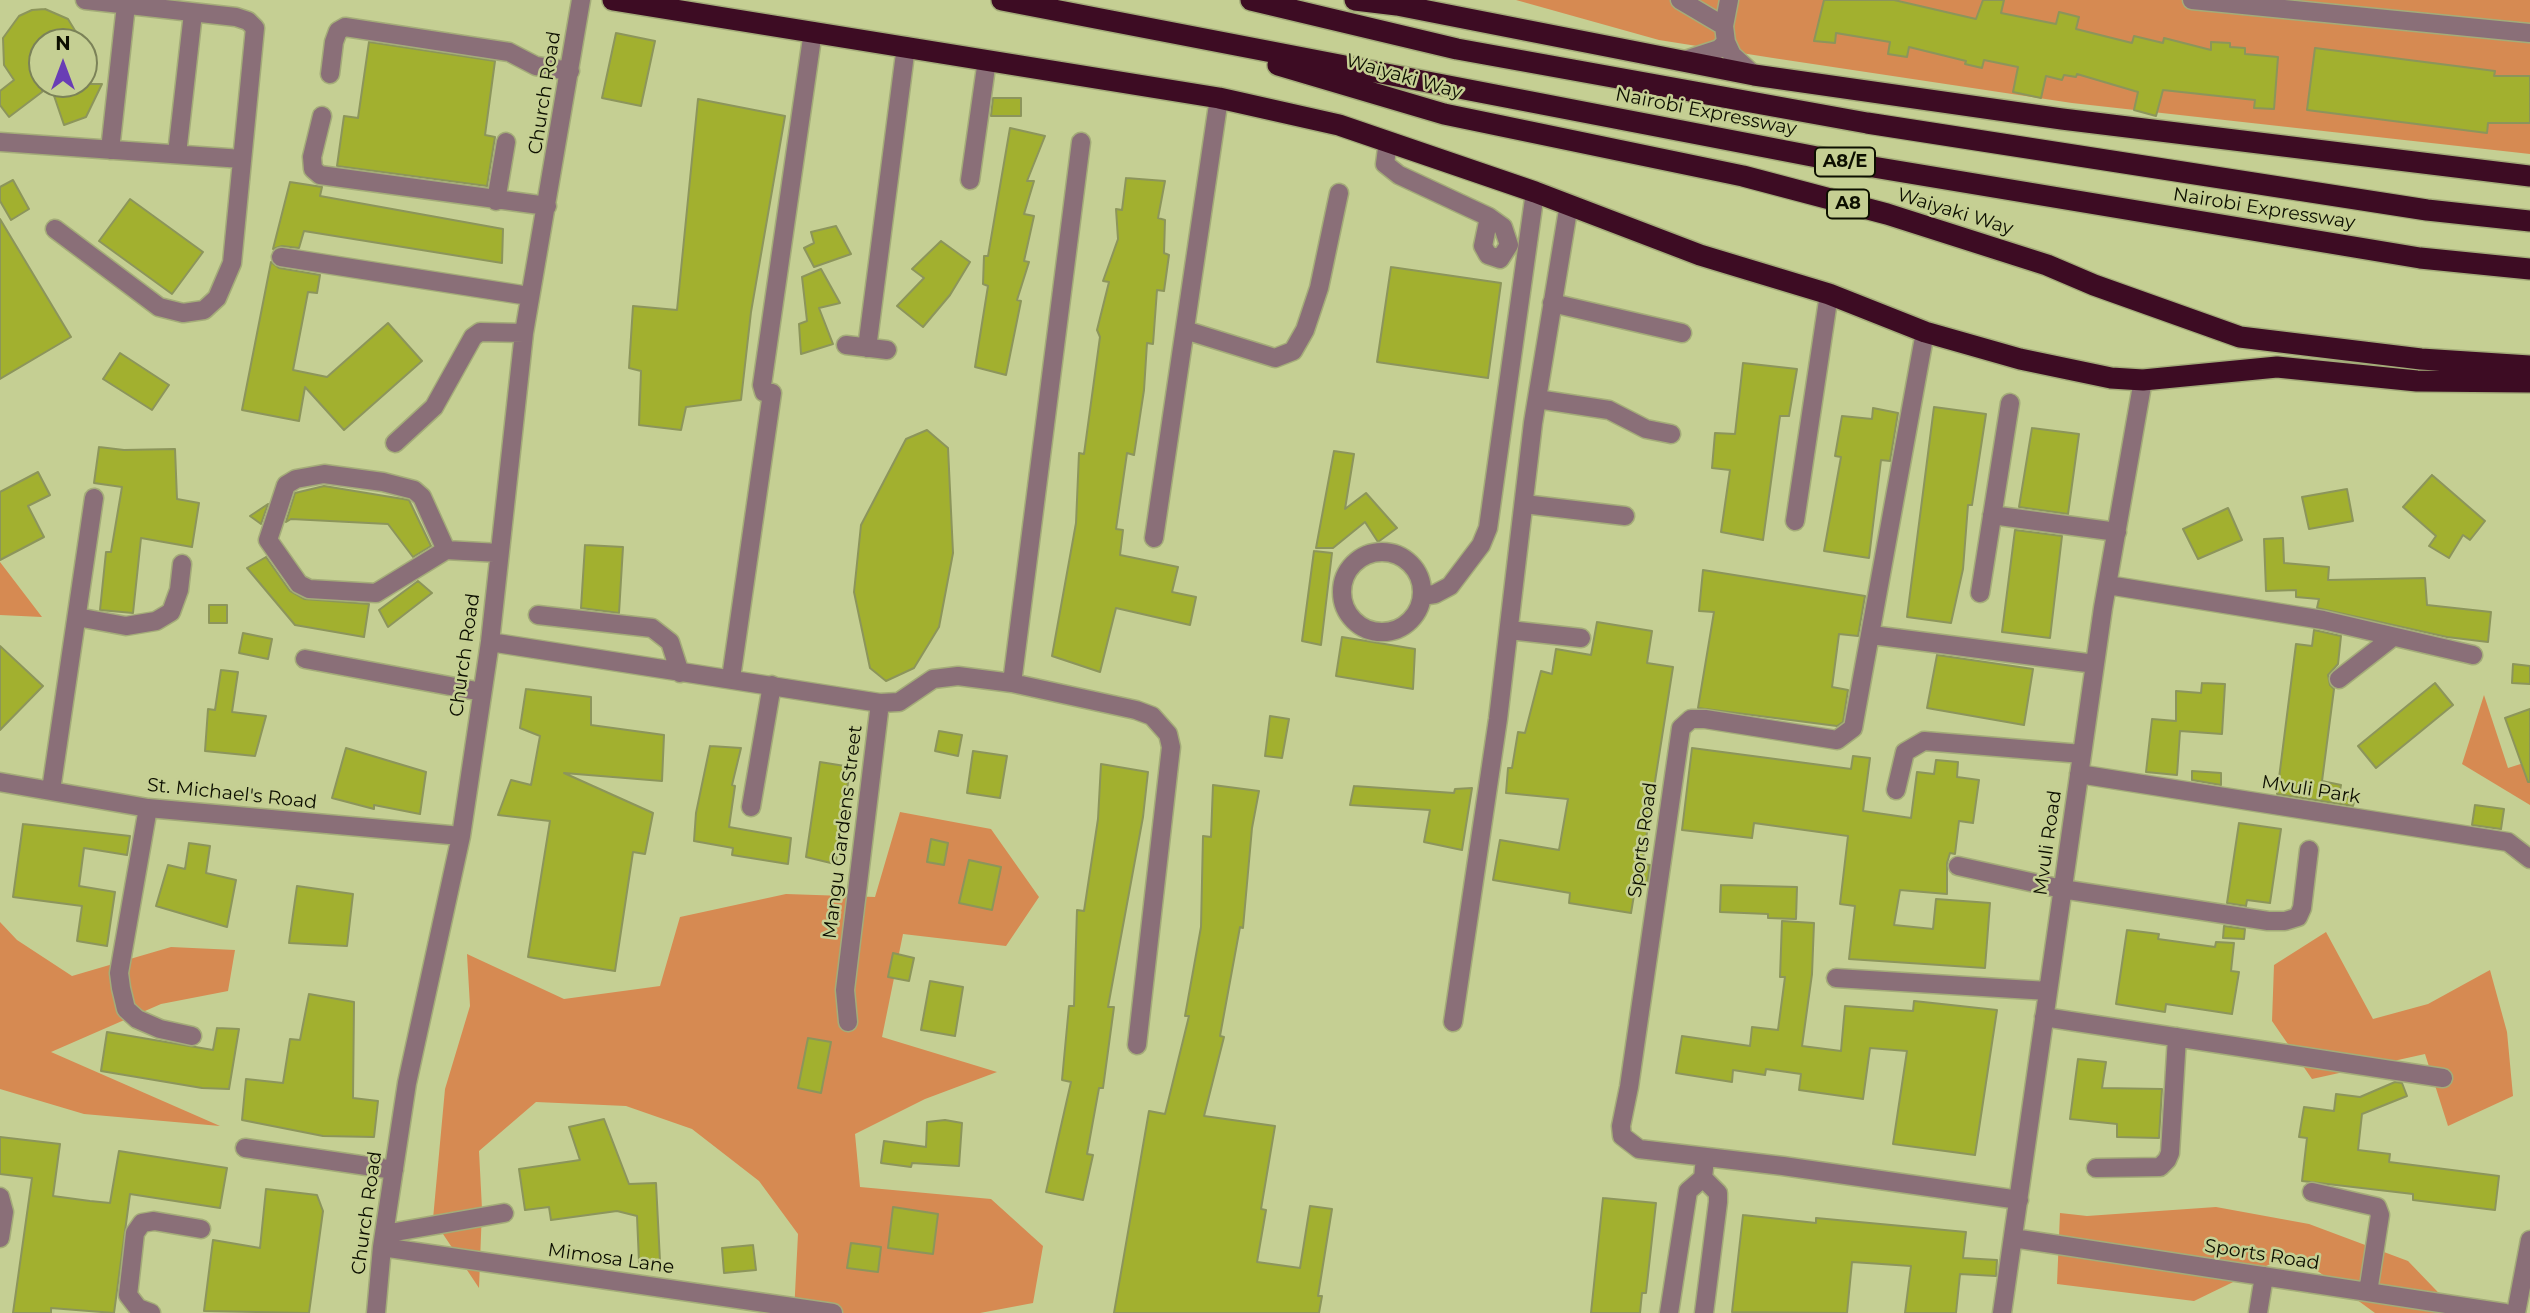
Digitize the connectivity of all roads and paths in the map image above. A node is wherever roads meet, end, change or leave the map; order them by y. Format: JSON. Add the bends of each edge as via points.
{"nodes":[{"id":1,"x":85,"y":0,"type":"edge"},
{"id":2,"x":581,"y":0,"type":"edge"},
{"id":3,"x":613,"y":0,"type":"edge"},
{"id":4,"x":1002,"y":0,"type":"edge"},
{"id":5,"x":1251,"y":0,"type":"edge"},
{"id":6,"x":1355,"y":0,"type":"edge"},
{"id":7,"x":1680,"y":0,"type":"edge"},
{"id":8,"x":1729,"y":0,"type":"edge"},
{"id":9,"x":2192,"y":0,"type":"edge"},
{"id":10,"x":126,"y":5,"type":"junction"},
{"id":11,"x":193,"y":13,"type":"junction"},
{"id":12,"x":813,"y":31,"type":"junction"},
{"id":13,"x":1163,"y":32,"type":"junction"},
{"id":14,"x":2530,"y":33,"type":"edge"},
{"id":15,"x":1725,"y":34,"type":"junction"},
{"id":16,"x":906,"y":46,"type":"junction"},
{"id":17,"x":988,"y":60,"type":"junction"},
{"id":18,"x":1682,"y":61,"type":"junction"},
{"id":19,"x":570,"y":71,"type":"junction"},
{"id":20,"x":330,"y":74,"type":"dead end"},
{"id":21,"x":1754,"y":75,"type":"junction"},
{"id":22,"x":1219,"y":98,"type":"junction"},
{"id":23,"x":322,"y":116,"type":"dead end"},
{"id":24,"x":1388,"y":141,"type":"junction"},
{"id":25,"x":0,"y":142,"type":"edge"},
{"id":26,"x":506,"y":142,"type":"dead end"},
{"id":27,"x":1082,"y":142,"type":"dead end"},
{"id":28,"x":110,"y":150,"type":"junction"},
{"id":29,"x":177,"y":154,"type":"junction"},
{"id":30,"x":242,"y":159,"type":"junction"},
{"id":31,"x":2530,"y":176,"type":"edge"},
{"id":32,"x":970,"y":180,"type":"dead end"},
{"id":33,"x":1535,"y":192,"type":"junction"},
{"id":34,"x":1339,"y":193,"type":"dead end"},
{"id":35,"x":496,"y":201,"type":"junction"},
{"id":36,"x":1569,"y":204,"type":"junction"},
{"id":37,"x":547,"y":206,"type":"junction"},
{"id":38,"x":1489,"y":217,"type":"dead end"},
{"id":39,"x":2530,"y":221,"type":"edge"},
{"id":40,"x":55,"y":229,"type":"dead end"},
{"id":41,"x":281,"y":257,"type":"dead end"},
{"id":42,"x":2530,"y":268,"type":"edge"},
{"id":43,"x":1829,"y":294,"type":"junction"},
{"id":44,"x":529,"y":296,"type":"junction"},
{"id":45,"x":1552,"y":303,"type":"junction"},
{"id":46,"x":1185,"y":330,"type":"junction"},
{"id":47,"x":1925,"y":332,"type":"junction"},
{"id":48,"x":524,"y":333,"type":"junction"},
{"id":49,"x":1682,"y":333,"type":"dead end"},
{"id":50,"x":846,"y":345,"type":"dead end"},
{"id":51,"x":867,"y":348,"type":"junction"},
{"id":52,"x":887,"y":349,"type":"dead end"},
{"id":53,"x":2530,"y":366,"type":"edge"},
{"id":54,"x":2144,"y":380,"type":"junction"},
{"id":55,"x":2530,"y":382,"type":"edge"},
{"id":56,"x":1537,"y":399,"type":"junction"},
{"id":57,"x":2010,"y":403,"type":"dead end"},
{"id":58,"x":1671,"y":435,"type":"dead end"},
{"id":59,"x":395,"y":443,"type":"dead end"},
{"id":60,"x":94,"y":498,"type":"dead end"},
{"id":61,"x":1524,"y":504,"type":"junction"},
{"id":62,"x":1992,"y":515,"type":"junction"},
{"id":63,"x":1625,"y":516,"type":"dead end"},
{"id":64,"x":1795,"y":521,"type":"dead end"},
{"id":65,"x":2117,"y":532,"type":"junction"},
{"id":66,"x":1154,"y":538,"type":"dead end"},
{"id":67,"x":446,"y":550,"type":"junction"},
{"id":68,"x":499,"y":554,"type":"junction"},
{"id":69,"x":181,"y":564,"type":"dead end"},
{"id":70,"x":2108,"y":585,"type":"junction"},
{"id":71,"x":1980,"y":593,"type":"dead end"},
{"id":72,"x":1422,"y":596,"type":"junction"},
{"id":73,"x":538,"y":615,"type":"dead end"},
{"id":74,"x":77,"y":617,"type":"junction"},
{"id":75,"x":1508,"y":630,"type":"junction"},
{"id":76,"x":1872,"y":635,"type":"junction"},
{"id":77,"x":2393,"y":637,"type":"junction"},
{"id":78,"x":1581,"y":638,"type":"dead end"},
{"id":79,"x":490,"y":642,"type":"junction"},
{"id":80,"x":2473,"y":655,"type":"dead end"},
{"id":81,"x":305,"y":659,"type":"dead end"},
{"id":82,"x":2095,"y":664,"type":"junction"},
{"id":83,"x":680,"y":673,"type":"junction"},
{"id":84,"x":731,"y":678,"type":"junction"},
{"id":85,"x":2339,"y":679,"type":"dead end"},
{"id":86,"x":1012,"y":683,"type":"junction"},
{"id":87,"x":772,"y":685,"type":"junction"},
{"id":88,"x":482,"y":692,"type":"junction"},
{"id":89,"x":880,"y":703,"type":"junction"},
{"id":90,"x":2082,"y":754,"type":"junction"},
{"id":91,"x":2079,"y":774,"type":"junction"},
{"id":92,"x":0,"y":782,"type":"edge"},
{"id":93,"x":51,"y":790,"type":"junction"},
{"id":94,"x":1896,"y":790,"type":"dead end"},
{"id":95,"x":751,"y":807,"type":"dead end"},
{"id":96,"x":148,"y":808,"type":"junction"},
{"id":97,"x":461,"y":836,"type":"junction"},
{"id":98,"x":2309,"y":850,"type":"dead end"},
{"id":99,"x":2530,"y":859,"type":"edge"},
{"id":100,"x":1958,"y":866,"type":"dead end"},
{"id":101,"x":2062,"y":889,"type":"junction"},
{"id":102,"x":1836,"y":978,"type":"dead end"},
{"id":103,"x":2048,"y":991,"type":"junction"},
{"id":104,"x":2044,"y":1017,"type":"junction"},
{"id":105,"x":848,"y":1022,"type":"dead end"},
{"id":106,"x":1452,"y":1022,"type":"dead end"},
{"id":107,"x":192,"y":1036,"type":"dead end"},
{"id":108,"x":2177,"y":1037,"type":"junction"},
{"id":109,"x":1137,"y":1045,"type":"dead end"},
{"id":110,"x":2444,"y":1078,"type":"dead end"},
{"id":111,"x":245,"y":1148,"type":"dead end"},
{"id":112,"x":1705,"y":1158,"type":"junction"},
{"id":113,"x":2096,"y":1168,"type":"dead end"},
{"id":114,"x":394,"y":1170,"type":"junction"},
{"id":115,"x":1703,"y":1178,"type":"junction"},
{"id":116,"x":2312,"y":1192,"type":"dead end"},
{"id":117,"x":0,"y":1197,"type":"edge"},
{"id":118,"x":2019,"y":1200,"type":"junction"},
{"id":119,"x":504,"y":1213,"type":"dead end"},
{"id":120,"x":201,"y":1229,"type":"dead end"},
{"id":121,"x":0,"y":1238,"type":"edge"},
{"id":122,"x":2013,"y":1238,"type":"junction"},
{"id":123,"x":383,"y":1240,"type":"junction"},
{"id":124,"x":2530,"y":1240,"type":"edge"},
{"id":125,"x":2264,"y":1276,"type":"junction"},
{"id":126,"x":2368,"y":1292,"type":"junction"},
{"id":127,"x":151,"y":1313,"type":"edge"},
{"id":128,"x":376,"y":1313,"type":"edge"},
{"id":129,"x":833,"y":1313,"type":"edge"},
{"id":130,"x":1669,"y":1313,"type":"edge"},
{"id":131,"x":1704,"y":1313,"type":"edge"},
{"id":132,"x":2002,"y":1313,"type":"edge"},
{"id":133,"x":2258,"y":1313,"type":"edge"},
{"id":134,"x":2504,"y":1313,"type":"edge"},
{"id":135,"x":2516,"y":1313,"type":"edge"}],
"edges":[{"from":1,"to":10,"type":"street"},
{"from":2,"to":19,"type":"street","name":"Church Road"},
{"from":3,"to":12,"type":"highway"},
{"from":4,"to":13,"type":"highway","name":"Nairobi Expressway","number":"A8"},
{"from":5,"to":39,"type":"highway","name":"Nairobi Expressway","number":"A8/E","via":[[1457,49],[1867,123],[2427,210]]},
{"from":6,"to":18,"type":"highway"},
{"from":7,"to":15,"type":"street"},
{"from":8,"to":15,"type":"street"},
{"from":9,"to":14,"type":"street"},
{"from":10,"to":11,"type":"street"},
{"from":10,"to":28,"type":"street"},
{"from":11,"to":29,"type":"street"},
{"from":11,"to":30,"type":"street","via":[[236,17],[254,28]]},
{"from":12,"to":16,"type":"highway"},
{"from":12,"to":84,"type":"street","via":[[762,385],[764,392],[772,393]]},
{"from":13,"to":42,"type":"highway","name":"Nairobi Expressway","number":"A8/E","via":[[1843,162],[2420,258]]},
{"from":13,"to":53,"type":"highway","name":"Waiyaki Way","number":"A8","via":[[1444,114],[1743,176],[1887,214],[2047,265],[2240,337],[2421,359]]},
{"from":15,"to":18,"type":"street","via":[[1719,49]]},
{"from":15,"to":21,"type":"street","via":[[1732,55]]},
{"from":16,"to":17,"type":"highway"},
{"from":16,"to":51,"type":"street"},
{"from":17,"to":22,"type":"highway"},
{"from":17,"to":32,"type":"street"},
{"from":18,"to":21,"type":"highway"},
{"from":19,"to":20,"type":"street","via":[[536,66],[509,52],[345,27],[334,42]]},
{"from":19,"to":37,"type":"street","name":"Church Road"},
{"from":21,"to":31,"type":"highway","via":[[2062,119]]},
{"from":22,"to":24,"type":"highway"},
{"from":22,"to":46,"type":"street"},
{"from":23,"to":35,"type":"street","via":[[312,157],[313,169],[320,175]]},
{"from":24,"to":33,"type":"highway"},
{"from":24,"to":38,"type":"street","via":[[1385,164]]},
{"from":25,"to":28,"type":"street"},
{"from":26,"to":35,"type":"street"},
{"from":27,"to":86,"type":"street"},
{"from":28,"to":29,"type":"street"},
{"from":29,"to":30,"type":"street"},
{"from":30,"to":40,"type":"street","via":[[232,263],[217,298],[204,310],[183,313],[159,307]]},
{"from":33,"to":36,"type":"highway"},
{"from":33,"to":72,"type":"street","via":[[1488,528],[1450,586]]},
{"from":34,"to":46,"type":"street","via":[[1319,288],[1293,351],[1275,358]]},
{"from":35,"to":37,"type":"street"},
{"from":36,"to":43,"type":"highway","via":[[1700,256]]},
{"from":36,"to":45,"type":"street"},
{"from":37,"to":44,"type":"street","name":"Church Road"},
{"from":41,"to":44,"type":"street"},
{"from":43,"to":47,"type":"highway"},
{"from":43,"to":64,"type":"street"},
{"from":44,"to":48,"type":"street","name":"Church Road"},
{"from":45,"to":49,"type":"street"},
{"from":45,"to":56,"type":"street"},
{"from":46,"to":66,"type":"street"},
{"from":47,"to":54,"type":"highway","via":[[2111,379]]},
{"from":47,"to":76,"type":"street","name":"Sports Road"},
{"from":48,"to":59,"type":"street","via":[[480,332],[473,337],[434,407]]},
{"from":48,"to":68,"type":"street","name":"Church Road"},
{"from":50,"to":51,"type":"street"},
{"from":51,"to":52,"type":"street"},
{"from":54,"to":55,"type":"highway","via":[[2277,367],[2417,381]]},
{"from":54,"to":65,"type":"street","name":"Mvuli Road"},
{"from":56,"to":58,"type":"street","via":[[1609,410],[1646,429]]},
{"from":56,"to":61,"type":"street"},
{"from":57,"to":62,"type":"street"},
{"from":60,"to":74,"type":"street"},
{"from":61,"to":63,"type":"street"},
{"from":61,"to":75,"type":"street"},
{"from":62,"to":65,"type":"street"},
{"from":62,"to":71,"type":"street"},
{"from":65,"to":70,"type":"street","name":"Mvuli Road"},
{"from":67,"to":67,"type":"street","via":[[376,593],[309,589],[299,584],[268,540],[286,485],[324,474],[414,490]]},
{"from":67,"to":68,"type":"street"},
{"from":68,"to":79,"type":"street","name":"Church Road"},
{"from":69,"to":74,"type":"street","via":[[171,612],[156,621],[126,626]]},
{"from":70,"to":77,"type":"street","via":[[2323,620]]},
{"from":70,"to":82,"type":"street","name":"Mvuli Road"},
{"from":72,"to":72,"type":"street","via":[[1411,620],[1380,632],[1350,617],[1342,585],[1352,564],[1384,552],[1413,567]]},
{"from":73,"to":83,"type":"street","via":[[653,628],[670,642]]},
{"from":74,"to":93,"type":"street"},
{"from":75,"to":78,"type":"street"},
{"from":75,"to":106,"type":"street"},
{"from":76,"to":82,"type":"street"},
{"from":76,"to":112,"type":"street","name":"Sports Road","via":[[1857,718],[1842,738],[1829,740],[1705,719],[1691,719],[1681,728],[1620,1126],[1622,1136],[1639,1149]]},
{"from":77,"to":80,"type":"street"},
{"from":77,"to":85,"type":"street"},
{"from":79,"to":83,"type":"street"},
{"from":79,"to":88,"type":"street","name":"Church Road"},
{"from":81,"to":88,"type":"street"},
{"from":82,"to":90,"type":"street","name":"Mvuli Road"},
{"from":83,"to":84,"type":"street"},
{"from":84,"to":87,"type":"street"},
{"from":86,"to":89,"type":"street","name":"Mangu Gardens Street","via":[[958,676],[933,679],[899,702]]},
{"from":86,"to":109,"type":"street","name":"Mangu Gardens Street","via":[[1136,710],[1152,716],[1168,734],[1171,747]]},
{"from":87,"to":89,"type":"street"},
{"from":87,"to":95,"type":"street"},
{"from":88,"to":97,"type":"street","name":"Church Road"},
{"from":89,"to":105,"type":"street","name":"Mangu Gardens Street","via":[[845,990]]},
{"from":90,"to":91,"type":"street","name":"Mvuli Road"},
{"from":90,"to":94,"type":"street","via":[[1924,741],[1905,752]]},
{"from":91,"to":99,"type":"street","name":"Mvuli Park","via":[[2508,842]]},
{"from":91,"to":101,"type":"street","name":"Mvuli Road"},
{"from":92,"to":93,"type":"street","name":"St. Michael's Road"},
{"from":93,"to":96,"type":"street","name":"St. Michael's Road"},
{"from":96,"to":97,"type":"street","name":"St. Michael's Road"},
{"from":96,"to":107,"type":"street","via":[[119,973],[121,988],[126,1009],[136,1019]]},
{"from":97,"to":114,"type":"street","name":"Church Road","via":[[407,1083]]},
{"from":98,"to":101,"type":"street","via":[[2302,908],[2298,917],[2285,921]]},
{"from":100,"to":101,"type":"street"},
{"from":101,"to":103,"type":"street","name":"Mvuli Road"},
{"from":102,"to":103,"type":"street"},
{"from":103,"to":104,"type":"street","name":"Mvuli Road"},
{"from":104,"to":108,"type":"street"},
{"from":104,"to":118,"type":"street","name":"Mvuli Road"},
{"from":108,"to":110,"type":"street"},
{"from":108,"to":113,"type":"street","via":[[2167,1160],[2160,1167]]},
{"from":111,"to":114,"type":"street"},
{"from":112,"to":115,"type":"street"},
{"from":112,"to":118,"type":"street","name":"Sports Road"},
{"from":114,"to":123,"type":"street","name":"Church Road"},
{"from":115,"to":130,"type":"street","via":[[1688,1191]]},
{"from":115,"to":131,"type":"street","via":[[1718,1194]]},
{"from":116,"to":126,"type":"street","via":[[2377,1207],[2380,1215]]},
{"from":117,"to":121,"type":"street","via":[[4,1212]]},
{"from":118,"to":122,"type":"street","name":"Mvuli Road"},
{"from":119,"to":123,"type":"street"},
{"from":120,"to":127,"type":"street","via":[[154,1221],[142,1223],[135,1233],[128,1295],[138,1308]]},
{"from":122,"to":125,"type":"street","name":"Sports Road"},
{"from":122,"to":132,"type":"street","name":"Mvuli Road"},
{"from":123,"to":128,"type":"street","name":"Church Road"},
{"from":123,"to":129,"type":"street","name":"Mimosa Lane"},
{"from":124,"to":135,"type":"street"},
{"from":125,"to":126,"type":"street","name":"Sports Road"},
{"from":125,"to":133,"type":"street"},
{"from":126,"to":134,"type":"street","name":"Sports Road"}]}
